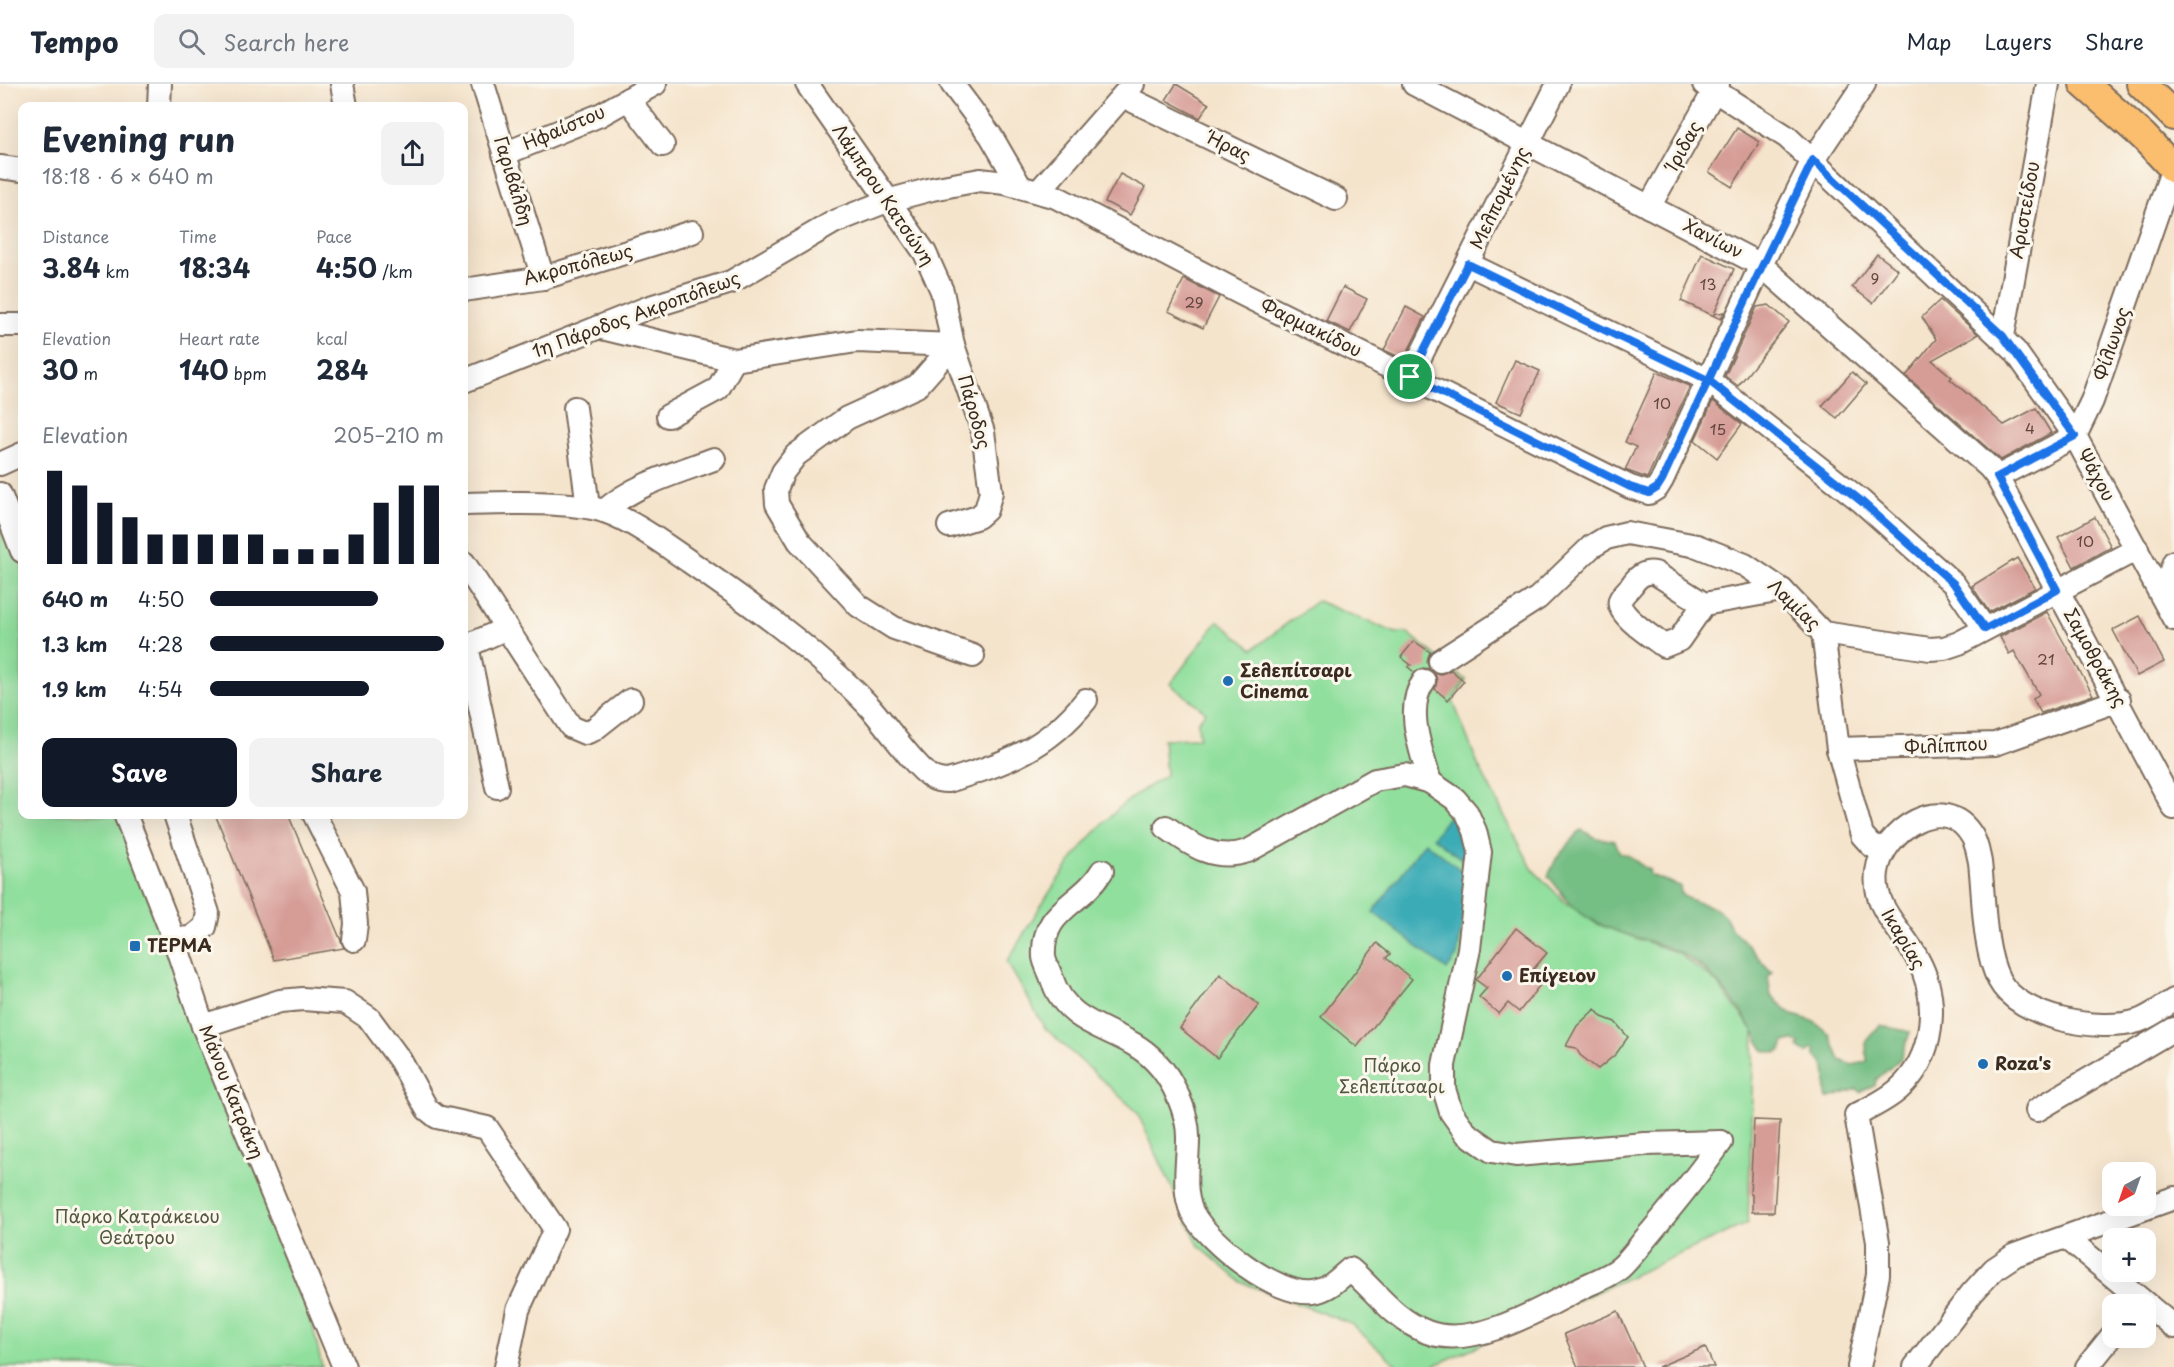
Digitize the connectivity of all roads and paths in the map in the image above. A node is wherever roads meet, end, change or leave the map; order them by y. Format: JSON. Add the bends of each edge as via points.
{"nodes":[{"id":1,"x":160,"y":84,"type":"edge"},
{"id":2,"x":342,"y":84,"type":"edge"},
{"id":3,"x":483,"y":84,"type":"edge"},
{"id":4,"x":655,"y":84,"type":"edge"},
{"id":5,"x":807,"y":84,"type":"edge"},
{"id":6,"x":952,"y":84,"type":"edge"},
{"id":7,"x":1414,"y":84,"type":"edge"},
{"id":8,"x":1558,"y":84,"type":"edge"},
{"id":9,"x":1864,"y":84,"type":"edge"},
{"id":10,"x":2048,"y":84,"type":"edge"},
{"id":11,"x":2084,"y":84,"type":"edge"},
{"id":12,"x":2140,"y":84,"type":"edge"},
{"id":13,"x":1713,"y":86,"type":"edge"},
{"id":14,"x":1128,"y":90,"type":"edge"},
{"id":15,"x":628,"y":99,"type":"junction"},
{"id":16,"x":159,"y":102,"type":"edge"},
{"id":17,"x":345,"y":102,"type":"edge"},
{"id":18,"x":2174,"y":116,"type":"edge"},
{"id":19,"x":1527,"y":144,"type":"junction"},
{"id":20,"x":663,"y":145,"type":"dead end"},
{"id":21,"x":504,"y":154,"type":"junction"},
{"id":22,"x":1813,"y":160,"type":"junction"},
{"id":23,"x":0,"y":167,"type":"edge"},
{"id":24,"x":18,"y":169,"type":"edge"},
{"id":25,"x":2173,"y":169,"type":"edge"},
{"id":26,"x":1029,"y":189,"type":"junction"},
{"id":27,"x":1336,"y":199,"type":"dead end"},
{"id":28,"x":886,"y":201,"type":"junction"},
{"id":29,"x":1649,"y":207,"type":"junction"},
{"id":30,"x":692,"y":232,"type":"dead end"},
{"id":31,"x":1468,"y":264,"type":"junction"},
{"id":32,"x":1761,"y":265,"type":"junction"},
{"id":33,"x":543,"y":278,"type":"junction"},
{"id":34,"x":468,"y":289,"type":"edge"},
{"id":35,"x":0,"y":325,"type":"edge"},
{"id":36,"x":18,"y":325,"type":"edge"},
{"id":37,"x":598,"y":327,"type":"junction"},
{"id":38,"x":2003,"y":336,"type":"junction"},
{"id":39,"x":953,"y":345,"type":"junction"},
{"id":40,"x":734,"y":360,"type":"junction"},
{"id":41,"x":1410,"y":377,"type":"junction"},
{"id":42,"x":468,"y":379,"type":"edge"},
{"id":43,"x":1708,"y":380,"type":"junction"},
{"id":44,"x":575,"y":408,"type":"dead end"},
{"id":45,"x":668,"y":416,"type":"dead end"},
{"id":46,"x":2075,"y":436,"type":"junction"},
{"id":47,"x":18,"y":456,"type":"edge"},
{"id":48,"x":714,"y":459,"type":"dead end"},
{"id":49,"x":0,"y":464,"type":"edge"},
{"id":50,"x":1997,"y":477,"type":"junction"},
{"id":51,"x":0,"y":494,"type":"edge"},
{"id":52,"x":468,"y":504,"type":"edge"},
{"id":53,"x":596,"y":509,"type":"junction"},
{"id":54,"x":949,"y":526,"type":"dead end"},
{"id":55,"x":18,"y":541,"type":"edge"},
{"id":56,"x":2138,"y":549,"type":"junction"},
{"id":57,"x":2174,"y":562,"type":"edge"},
{"id":58,"x":468,"y":569,"type":"edge"},
{"id":59,"x":1782,"y":590,"type":"junction"},
{"id":60,"x":2057,"y":590,"type":"junction"},
{"id":61,"x":2162,"y":596,"type":"junction"},
{"id":62,"x":1704,"y":604,"type":"dead end"},
{"id":63,"x":2174,"y":619,"type":"edge"},
{"id":64,"x":507,"y":628,"type":"junction"},
{"id":65,"x":1985,"y":629,"type":"junction"},
{"id":66,"x":1823,"y":633,"type":"junction"},
{"id":67,"x":468,"y":646,"type":"edge"},
{"id":68,"x":973,"y":656,"type":"dead end"},
{"id":69,"x":468,"y":660,"type":"edge"},
{"id":70,"x":1440,"y":662,"type":"dead end"},
{"id":71,"x":1424,"y":681,"type":"dead end"},
{"id":72,"x":632,"y":700,"type":"dead end"},
{"id":73,"x":1086,"y":700,"type":"dead end"},
{"id":74,"x":2119,"y":700,"type":"junction"},
{"id":75,"x":1838,"y":749,"type":"junction"},
{"id":76,"x":1430,"y":782,"type":"junction"},
{"id":77,"x":497,"y":787,"type":"dead end"},
{"id":78,"x":2174,"y":808,"type":"edge"},
{"id":79,"x":127,"y":819,"type":"edge"},
{"id":80,"x":177,"y":819,"type":"edge"},
{"id":81,"x":317,"y":819,"type":"edge"},
{"id":82,"x":1166,"y":827,"type":"dead end"},
{"id":83,"x":1882,"y":851,"type":"junction"},
{"id":84,"x":1102,"y":871,"type":"dead end"},
{"id":85,"x":174,"y":939,"type":"junction"},
{"id":86,"x":354,"y":940,"type":"dead end"},
{"id":87,"x":2174,"y":1000,"type":"edge"},
{"id":88,"x":203,"y":1026,"type":"junction"},
{"id":89,"x":2174,"y":1029,"type":"edge"},
{"id":90,"x":2037,"y":1110,"type":"dead end"},
{"id":91,"x":2174,"y":1198,"type":"edge"},
{"id":92,"x":2067,"y":1238,"type":"junction"},
{"id":93,"x":2130,"y":1294,"type":"edge"},
{"id":94,"x":2156,"y":1314,"type":"edge"},
{"id":95,"x":2174,"y":1327,"type":"edge"},
{"id":96,"x":2102,"y":1348,"type":"edge"},
{"id":97,"x":344,"y":1367,"type":"edge"},
{"id":98,"x":506,"y":1367,"type":"edge"},
{"id":99,"x":1859,"y":1367,"type":"edge"},
{"id":100,"x":1915,"y":1367,"type":"edge"},
{"id":101,"x":2087,"y":1367,"type":"edge"}],
"edges":[{"from":1,"to":16,"type":"street"},
{"from":2,"to":17,"type":"street"},
{"from":3,"to":21,"type":"street","name":"Γαριβάλδη"},
{"from":4,"to":15,"type":"street","name":"Ηφαίστου"},
{"from":5,"to":28,"type":"street","name":"Λάμπρου Κατσώνη"},
{"from":6,"to":26,"type":"street"},
{"from":7,"to":19,"type":"street","name":"Χανίων"},
{"from":8,"to":19,"type":"street","name":"Μελπομένης"},
{"from":9,"to":22,"type":"street"},
{"from":10,"to":38,"type":"street","name":"Αριστείδου"},
{"from":11,"to":25,"type":"main road","via":[[2143,136]]},
{"from":12,"to":18,"type":"main road"},
{"from":13,"to":22,"type":"street","name":"Ψάχου","via":[[1787,137]]},
{"from":13,"to":29,"type":"street","name":"Ίριδας"},
{"from":14,"to":26,"type":"street"},
{"from":14,"to":27,"type":"street","name":"Ήρας"},
{"from":15,"to":20,"type":"street"},
{"from":15,"to":21,"type":"street","name":"Ηφαίστου","via":[[600,115]]},
{"from":19,"to":29,"type":"street","name":"Χανίων"},
{"from":19,"to":31,"type":"street","name":"Μελπομένης"},
{"from":21,"to":33,"type":"street","name":"Γαριβάλδη"},
{"from":22,"to":32,"type":"street"},
{"from":22,"to":38,"type":"street","name":"Ψάχου"},
{"from":23,"to":24,"type":"street"},
{"from":25,"to":46,"type":"street","name":"Φίλωνος","via":[[2092,401]]},
{"from":26,"to":28,"type":"street","via":[[980,180]]},
{"from":26,"to":41,"type":"street","name":"Φαρμακίδου","via":[[1056,197]]},
{"from":28,"to":37,"type":"street","name":"1η Πάροδος Ακροπόλεως","via":[[834,222],[731,282]]},
{"from":28,"to":39,"type":"street","name":"Λάμπρου Κατσώνη","via":[[926,253],[937,275]]},
{"from":29,"to":32,"type":"street","name":"Χανίων"},
{"from":30,"to":33,"type":"street","name":"Ακροπόλεως"},
{"from":31,"to":41,"type":"street","name":"Μελπομένης"},
{"from":31,"to":43,"type":"street"},
{"from":32,"to":43,"type":"street"},
{"from":32,"to":50,"type":"street","name":"Χανίων"},
{"from":33,"to":34,"type":"street","name":"Ακροπόλεως"},
{"from":35,"to":36,"type":"street"},
{"from":37,"to":40,"type":"street"},
{"from":37,"to":42,"type":"street","name":"1η Πάροδος Ακροπόλεως"},
{"from":38,"to":46,"type":"street","name":"Ψάχου"},
{"from":39,"to":40,"type":"street","via":[[857,341]]},
{"from":39,"to":54,"type":"street","name":"Πάροδος","via":[[983,432],[991,492],[986,510],[978,517]]},
{"from":39,"to":68,"type":"street","via":[[917,386],[847,418],[796,455],[776,489],[777,504],[799,541],[859,606],[894,628]]},
{"from":40,"to":45,"type":"street","via":[[718,389]]},
{"from":41,"to":43,"type":"street","name":"Φαρμακίδου","via":[[1649,493],[1662,480]]},
{"from":43,"to":65,"type":"street","via":[[1861,501],[1954,584]]},
{"from":44,"to":53,"type":"street"},
{"from":46,"to":50,"type":"street"},
{"from":46,"to":56,"type":"street","name":"Ψάχου"},
{"from":47,"to":49,"type":"street"},
{"from":48,"to":53,"type":"street","via":[[654,480]]},
{"from":50,"to":60,"type":"street","name":"Σαμοθράκης"},
{"from":51,"to":55,"type":"street"},
{"from":52,"to":53,"type":"street"},
{"from":53,"to":73,"type":"street","via":[[645,533],[733,592],[822,662],[938,781],[1017,757],[1056,734]]},
{"from":56,"to":60,"type":"street","name":"Λαμίας"},
{"from":56,"to":61,"type":"street","name":"Ψάχου"},
{"from":57,"to":61,"type":"street"},
{"from":58,"to":64,"type":"street"},
{"from":59,"to":62,"type":"street"},
{"from":59,"to":66,"type":"street","name":"Λαμίας"},
{"from":59,"to":70,"type":"street","name":"Λαμίας","via":[[1745,565],[1697,546],[1628,532],[1606,538],[1591,548],[1538,598]]},
{"from":60,"to":65,"type":"street","name":"Λαμίας"},
{"from":60,"to":74,"type":"street","name":"Σαμοθράκης"},
{"from":61,"to":63,"type":"street","name":"Ψάχου"},
{"from":64,"to":67,"type":"street"},
{"from":64,"to":72,"type":"street","via":[[566,720],[578,731],[593,730]]},
{"from":65,"to":66,"type":"street","name":"Λαμίας","via":[[1944,648],[1930,649]]},
{"from":66,"to":75,"type":"street"},
{"from":69,"to":77,"type":"street"},
{"from":71,"to":76,"type":"street","via":[[1415,708]]},
{"from":74,"to":75,"type":"street","name":"Φιλίππου","via":[[1995,744]]},
{"from":74,"to":78,"type":"street","name":"Σαμοθράκης"},
{"from":75,"to":83,"type":"street","via":[[1862,835]]},
{"from":76,"to":82,"type":"street","via":[[1405,776],[1375,780],[1232,856],[1206,853]]},
{"from":76,"to":84,"type":"street","via":[[1455,799],[1467,813],[1479,852],[1469,948],[1444,1065],[1449,1105],[1466,1133],[1492,1151],[1516,1155],[1721,1142],[1693,1182],[1620,1268],[1492,1329],[1465,1336],[1428,1333],[1383,1304],[1350,1269],[1331,1286],[1312,1293],[1284,1288],[1253,1272],[1202,1225],[1192,1211],[1187,1192],[1188,1138],[1174,1088],[1155,1061],[1068,1008],[1056,993],[1044,959],[1046,932],[1053,918]]},
{"from":79,"to":85,"type":"street","name":"Μάνου Κατράκη"},
{"from":80,"to":85,"type":"street","via":[[208,913],[205,927],[191,938]]},
{"from":81,"to":86,"type":"street","via":[[353,891]]},
{"from":83,"to":87,"type":"street","via":[[1903,828],[1923,817],[1948,818],[1965,827],[1980,862],[1994,968],[2006,990],[2026,1006],[2069,1020],[2109,1024],[2139,1020]]},
{"from":83,"to":99,"type":"street","name":"Ικαρίας","via":[[1877,895],[1918,958],[1929,983],[1932,1006],[1928,1040],[1917,1066],[1899,1089],[1856,1115],[1878,1253],[1878,1275]]},
{"from":85,"to":88,"type":"street","name":"Μάνου Κατράκη"},
{"from":88,"to":97,"type":"street","name":"Μάνου Κατράκη"},
{"from":88,"to":98,"type":"street","via":[[280,1001],[345,1002],[369,1018],[400,1060],[427,1110],[437,1117],[487,1128],[555,1229],[518,1310]]},
{"from":89,"to":90,"type":"street"},
{"from":91,"to":92,"type":"street"},
{"from":92,"to":93,"type":"street"},
{"from":92,"to":100,"type":"street","via":[[2015,1255],[1994,1269]]},
{"from":94,"to":95,"type":"street"},
{"from":96,"to":101,"type":"street"}]}
